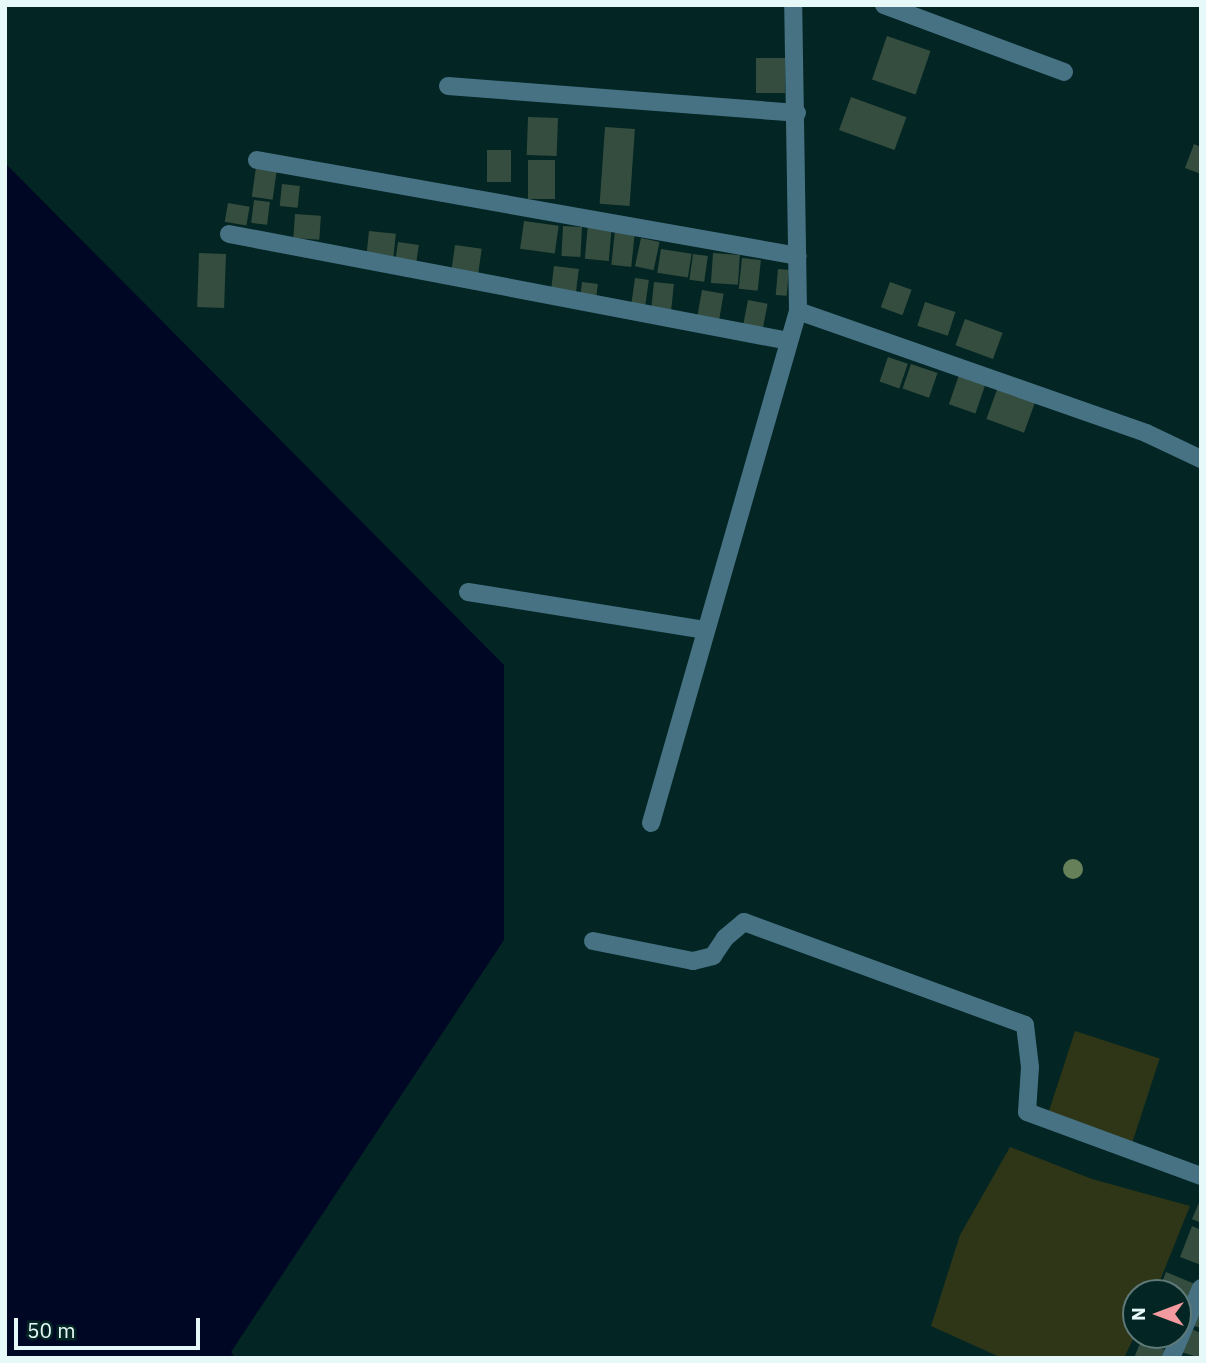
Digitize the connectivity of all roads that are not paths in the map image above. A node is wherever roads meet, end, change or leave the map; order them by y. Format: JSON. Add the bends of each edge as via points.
{"nodes":[{"id":1,"x":793,"y":5,"type":"edge"},
{"id":2,"x":884,"y":5,"type":"edge"},
{"id":3,"x":1064,"y":72,"type":"dead end"},
{"id":4,"x":448,"y":86,"type":"dead end"},
{"id":5,"x":797,"y":113,"type":"junction"},
{"id":6,"x":257,"y":160,"type":"dead end"},
{"id":7,"x":229,"y":234,"type":"dead end"},
{"id":8,"x":798,"y":256,"type":"junction"},
{"id":9,"x":798,"y":311,"type":"junction"},
{"id":10,"x":789,"y":341,"type":"junction"},
{"id":11,"x":1201,"y":459,"type":"edge"},
{"id":12,"x":468,"y":592,"type":"dead end"},
{"id":13,"x":706,"y":631,"type":"junction"},
{"id":14,"x":651,"y":823,"type":"dead end"},
{"id":15,"x":593,"y":941,"type":"dead end"},
{"id":16,"x":1201,"y":1176,"type":"edge"},
{"id":17,"x":1201,"y":1288,"type":"edge"},
{"id":18,"x":1171,"y":1358,"type":"edge"}],
"edges":[{"from":1,"to":5,"type":"street"},
{"from":2,"to":3,"type":"street"},
{"from":4,"to":5,"type":"street"},
{"from":5,"to":8,"type":"street"},
{"from":6,"to":8,"type":"street"},
{"from":7,"to":10,"type":"street"},
{"from":8,"to":9,"type":"street"},
{"from":9,"to":10,"type":"street"},
{"from":9,"to":11,"type":"street","via":[[1146,433]]},
{"from":10,"to":13,"type":"street"},
{"from":12,"to":13,"type":"street"},
{"from":13,"to":14,"type":"street"},
{"from":15,"to":16,"type":"street","via":[[693,961],[713,956],[724,938],[744,922],[1012,1020],[1024,1025],[1030,1068],[1027,1112]]},
{"from":17,"to":18,"type":"street"}]}
